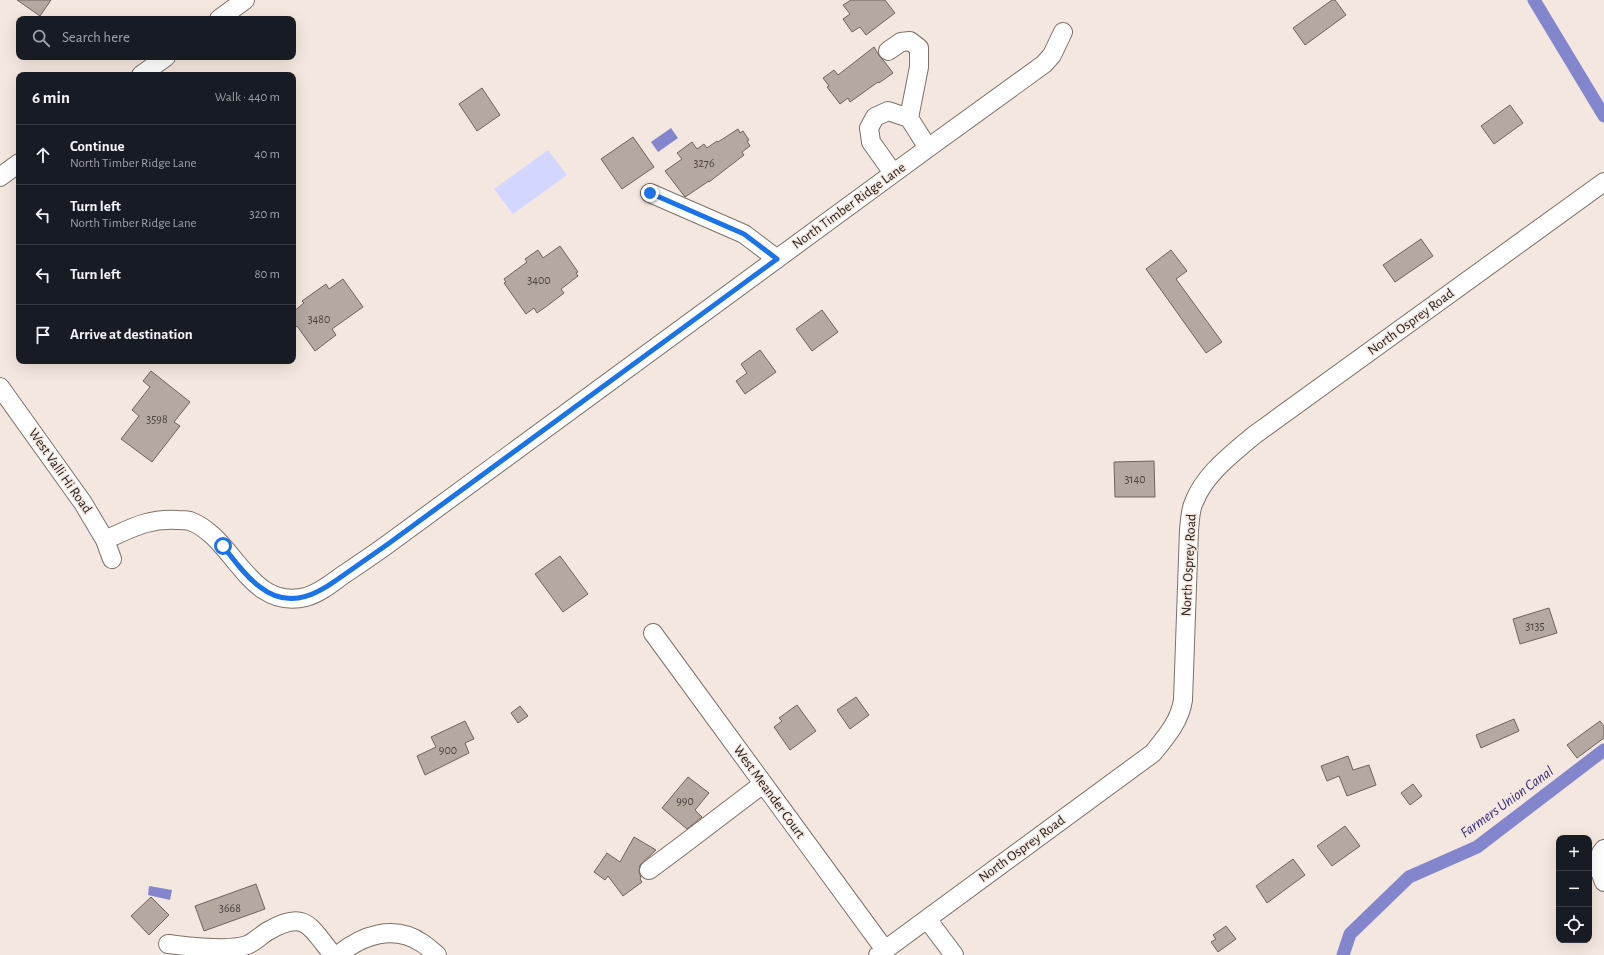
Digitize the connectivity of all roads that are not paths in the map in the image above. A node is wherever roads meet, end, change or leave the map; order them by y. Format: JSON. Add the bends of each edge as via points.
{"nodes":[{"id":1,"x":245,"y":0,"type":"edge"},
{"id":2,"x":223,"y":16,"type":"edge"},
{"id":3,"x":1063,"y":32,"type":"dead end"},
{"id":4,"x":888,"y":51,"type":"dead end"},
{"id":5,"x":162,"y":60,"type":"edge"},
{"id":6,"x":145,"y":72,"type":"edge"},
{"id":7,"x":909,"y":118,"type":"junction"},
{"id":8,"x":928,"y":148,"type":"junction"},
{"id":9,"x":16,"y":165,"type":"edge"},
{"id":10,"x":893,"y":173,"type":"junction"},
{"id":11,"x":0,"y":177,"type":"edge"},
{"id":12,"x":1604,"y":182,"type":"edge"},
{"id":13,"x":650,"y":193,"type":"dead end"},
{"id":14,"x":777,"y":259,"type":"junction"},
{"id":15,"x":0,"y":387,"type":"edge"},
{"id":16,"x":105,"y":540,"type":"junction"},
{"id":17,"x":112,"y":559,"type":"dead end"},
{"id":18,"x":653,"y":633,"type":"dead end"},
{"id":19,"x":763,"y":784,"type":"junction"},
{"id":20,"x":1604,"y":849,"type":"edge"},
{"id":21,"x":648,"y":870,"type":"dead end"},
{"id":22,"x":1604,"y":882,"type":"edge"},
{"id":23,"x":927,"y":919,"type":"junction"},
{"id":24,"x":168,"y":944,"type":"dead end"},
{"id":25,"x":881,"y":953,"type":"edge"},
{"id":26,"x":333,"y":955,"type":"edge"},
{"id":27,"x":338,"y":955,"type":"edge"},
{"id":28,"x":437,"y":955,"type":"edge"},
{"id":29,"x":954,"y":955,"type":"edge"}],
"edges":[{"from":1,"to":2,"type":"street"},
{"from":3,"to":8,"type":"street","name":"North Timber Ridge Lane","via":[[1052,55],[1044,64]]},
{"from":4,"to":7,"type":"street","via":[[901,42],[910,41],[919,48],[919,67]]},
{"from":5,"to":6,"type":"street"},
{"from":7,"to":8,"type":"street"},
{"from":7,"to":10,"type":"street","via":[[888,111],[875,117],[869,128],[871,142]]},
{"from":8,"to":10,"type":"street","name":"North Timber Ridge Lane"},
{"from":9,"to":11,"type":"street"},
{"from":10,"to":14,"type":"street","name":"North Timber Ridge Lane"},
{"from":12,"to":23,"type":"street","name":"North Osprey Road","via":[[1253,436],[1208,478],[1193,503],[1189,530],[1183,700],[1182,709],[1170,733],[1153,753]]},
{"from":13,"to":14,"type":"street","via":[[744,234]]},
{"from":14,"to":16,"type":"street","name":"North Timber Ridge Lane","via":[[323,590],[292,599],[277,597],[260,587],[246,574],[208,532],[189,521],[166,519],[148,522]]},
{"from":15,"to":16,"type":"street","name":"West Valli Hi Road","via":[[83,503]]},
{"from":16,"to":17,"type":"street","name":"West Valli Hi Road"},
{"from":18,"to":19,"type":"street","name":"West Meander Court"},
{"from":19,"to":21,"type":"street"},
{"from":19,"to":25,"type":"street","name":"West Meander Court"},
{"from":20,"to":22,"type":"street","via":[[1597,864]]},
{"from":23,"to":25,"type":"street","name":"North Osprey Road"},
{"from":23,"to":29,"type":"street"},
{"from":24,"to":26,"type":"street","via":[[213,948],[247,945],[284,923],[298,920],[309,925]]},
{"from":27,"to":28,"type":"street","via":[[364,938],[381,934],[402,934],[422,942]]}]}
